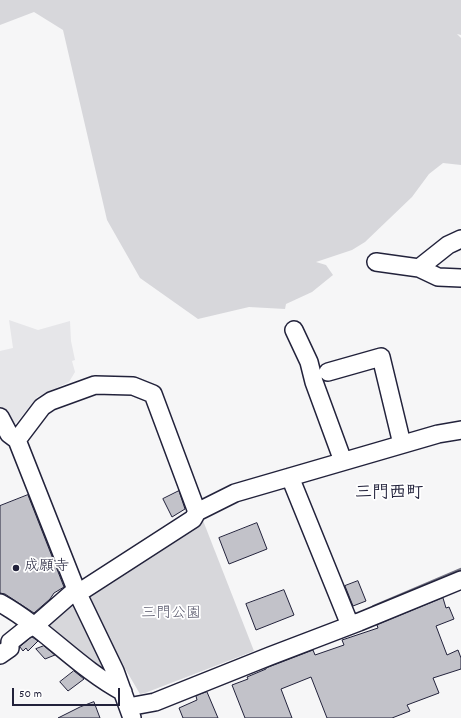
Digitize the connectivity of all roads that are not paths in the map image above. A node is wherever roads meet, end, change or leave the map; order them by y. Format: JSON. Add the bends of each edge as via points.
{"nodes":[{"id":1,"x":461,"y":239,"type":"edge"},
{"id":2,"x":376,"y":262,"type":"dead end"},
{"id":3,"x":419,"y":268,"type":"junction"},
{"id":4,"x":461,"y":278,"type":"edge"},
{"id":5,"x":294,"y":330,"type":"dead end"},
{"id":6,"x":328,"y":372,"type":"dead end"},
{"id":7,"x":0,"y":417,"type":"edge"},
{"id":8,"x":461,"y":430,"type":"edge"},
{"id":9,"x":17,"y":440,"type":"junction"},
{"id":10,"x":402,"y":444,"type":"junction"},
{"id":11,"x":343,"y":462,"type":"junction"},
{"id":12,"x":290,"y":477,"type":"junction"},
{"id":13,"x":197,"y":512,"type":"junction"},
{"id":14,"x":461,"y":580,"type":"edge"},
{"id":15,"x":78,"y":592,"type":"junction"},
{"id":16,"x":0,"y":603,"type":"edge"},
{"id":17,"x":33,"y":625,"type":"junction"},
{"id":18,"x":350,"y":625,"type":"junction"},
{"id":19,"x":0,"y":655,"type":"edge"},
{"id":20,"x":128,"y":706,"type":"edge"}],
"edges":[{"from":1,"to":3,"type":"street","via":[[448,245]]},
{"from":2,"to":3,"type":"street"},
{"from":3,"to":4,"type":"street","via":[[438,277]]},
{"from":5,"to":11,"type":"street","via":[[309,362]]},
{"from":6,"to":10,"type":"street","via":[[381,357]]},
{"from":7,"to":9,"type":"street","via":[[9,434]]},
{"from":8,"to":10,"type":"street"},
{"from":9,"to":13,"type":"street","via":[[42,407],[51,400],[95,385],[133,386],[153,394]]},
{"from":9,"to":15,"type":"street"},
{"from":10,"to":11,"type":"street"},
{"from":11,"to":12,"type":"street"},
{"from":12,"to":13,"type":"street","via":[[235,493]]},
{"from":12,"to":18,"type":"street"},
{"from":13,"to":15,"type":"street","via":[[193,519]]},
{"from":14,"to":18,"type":"street"},
{"from":15,"to":17,"type":"street","via":[[71,594]]},
{"from":15,"to":20,"type":"street","via":[[115,671]]},
{"from":16,"to":17,"type":"street"},
{"from":17,"to":19,"type":"street","via":[[10,642],[10,648]]},
{"from":17,"to":20,"type":"street","via":[[104,682]]},
{"from":18,"to":20,"type":"street","via":[[155,702]]}]}
